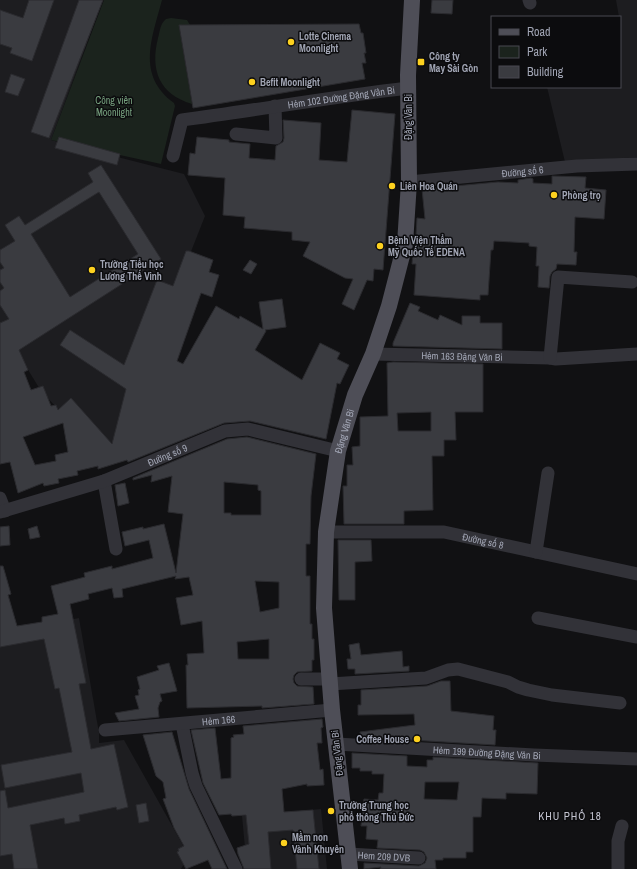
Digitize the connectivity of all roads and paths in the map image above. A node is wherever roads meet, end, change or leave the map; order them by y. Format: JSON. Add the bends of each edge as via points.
{"nodes":[{"id":1,"x":412,"y":0,"type":"edge"},
{"id":2,"x":408,"y":88,"type":"junction"},
{"id":3,"x":275,"y":106,"type":"junction"},
{"id":4,"x":236,"y":134,"type":"dead end"},
{"id":5,"x":173,"y":156,"type":"dead end"},
{"id":6,"x":637,"y":164,"type":"edge"},
{"id":7,"x":409,"y":182,"type":"junction"},
{"id":8,"x":632,"y":282,"type":"dead end"},
{"id":9,"x":373,"y":354,"type":"junction"},
{"id":10,"x":637,"y":354,"type":"edge"},
{"id":11,"x":550,"y":358,"type":"junction"},
{"id":12,"x":338,"y":451,"type":"junction"},
{"id":13,"x":548,"y":473,"type":"dead end"},
{"id":14,"x":104,"y":481,"type":"junction"},
{"id":15,"x":0,"y":498,"type":"edge"},
{"id":16,"x":2,"y":511,"type":"edge"},
{"id":17,"x":326,"y":532,"type":"junction"},
{"id":18,"x":116,"y":549,"type":"dead end"},
{"id":19,"x":536,"y":552,"type":"junction"},
{"id":20,"x":637,"y":574,"type":"edge"},
{"id":21,"x":538,"y":618,"type":"dead end"},
{"id":22,"x":637,"y":637,"type":"edge"},
{"id":23,"x":301,"y":679,"type":"dead end"},
{"id":24,"x":330,"y":681,"type":"junction"},
{"id":25,"x":620,"y":703,"type":"dead end"},
{"id":26,"x":332,"y":710,"type":"junction"},
{"id":27,"x":182,"y":724,"type":"junction"},
{"id":28,"x":105,"y":730,"type":"dead end"},
{"id":29,"x":336,"y":744,"type":"junction"},
{"id":30,"x":637,"y":759,"type":"edge"},
{"id":31,"x":622,"y":826,"type":"dead end"},
{"id":32,"x":419,"y":858,"type":"dead end"},
{"id":33,"x":349,"y":862,"type":"edge"},
{"id":34,"x":236,"y":869,"type":"edge"},
{"id":35,"x":618,"y":869,"type":"edge"}],
"edges":[{"from":1,"to":2,"type":"main road","name":"Đặng Văn Bi"},
{"from":2,"to":3,"type":"street","name":"Hẻm 102 Đường Đặng Vân Bi"},
{"from":2,"to":7,"type":"main road","name":"Đặng Văn Bi"},
{"from":3,"to":4,"type":"street","name":"Hẻm 102 Đường Đặng Vân Bi","via":[[276,138]]},
{"from":3,"to":5,"type":"street","name":"Hẻm 102 Đường Đặng Vân Bi","via":[[182,120]]},
{"from":6,"to":7,"type":"street","name":"Đường số 6","via":[[577,166]]},
{"from":7,"to":9,"type":"main road","name":"Đặng Văn Bi","via":[[405,244]]},
{"from":8,"to":11,"type":"street","via":[[558,276]]},
{"from":9,"to":11,"type":"street","name":"Hẻm 163 Đặng Văn Bi"},
{"from":9,"to":12,"type":"main road","name":"Đặng Văn Bi","via":[[355,395]]},
{"from":10,"to":11,"type":"street","name":"Hẻm 163 Đặng Văn Bi"},
{"from":12,"to":14,"type":"street","name":"Đường số 9","via":[[248,429],[225,431]]},
{"from":12,"to":17,"type":"main road","name":"Đặng Văn Bi"},
{"from":13,"to":19,"type":"street"},
{"from":14,"to":16,"type":"street","name":"Đường số 9"},
{"from":14,"to":18,"type":"street"},
{"from":15,"to":16,"type":"street"},
{"from":17,"to":19,"type":"street","name":"Đường số 8","via":[[444,532]]},
{"from":17,"to":24,"type":"main road","name":"Đặng Văn Bi","via":[[324,608]]},
{"from":19,"to":20,"type":"street","name":"Đường số 8"},
{"from":21,"to":22,"type":"street"},
{"from":23,"to":24,"type":"street"},
{"from":24,"to":25,"type":"street","via":[[426,678],[458,669],[528,690]]},
{"from":24,"to":26,"type":"main road","name":"Đặng Văn Bi"},
{"from":26,"to":27,"type":"street","name":"Hẻm 166"},
{"from":26,"to":29,"type":"main road","name":"Đặng Văn Bi"},
{"from":27,"to":28,"type":"street","name":"Hẻm 166"},
{"from":27,"to":34,"type":"street","via":[[196,786]]},
{"from":29,"to":30,"type":"street","name":"Hẻm 199 Đường Đặng Văn Bi"},
{"from":29,"to":33,"type":"main road","name":"Đặng Văn Bi"},
{"from":31,"to":35,"type":"street","via":[[618,841]]},
{"from":32,"to":33,"type":"street","name":"Hem 209 DVB"}]}
